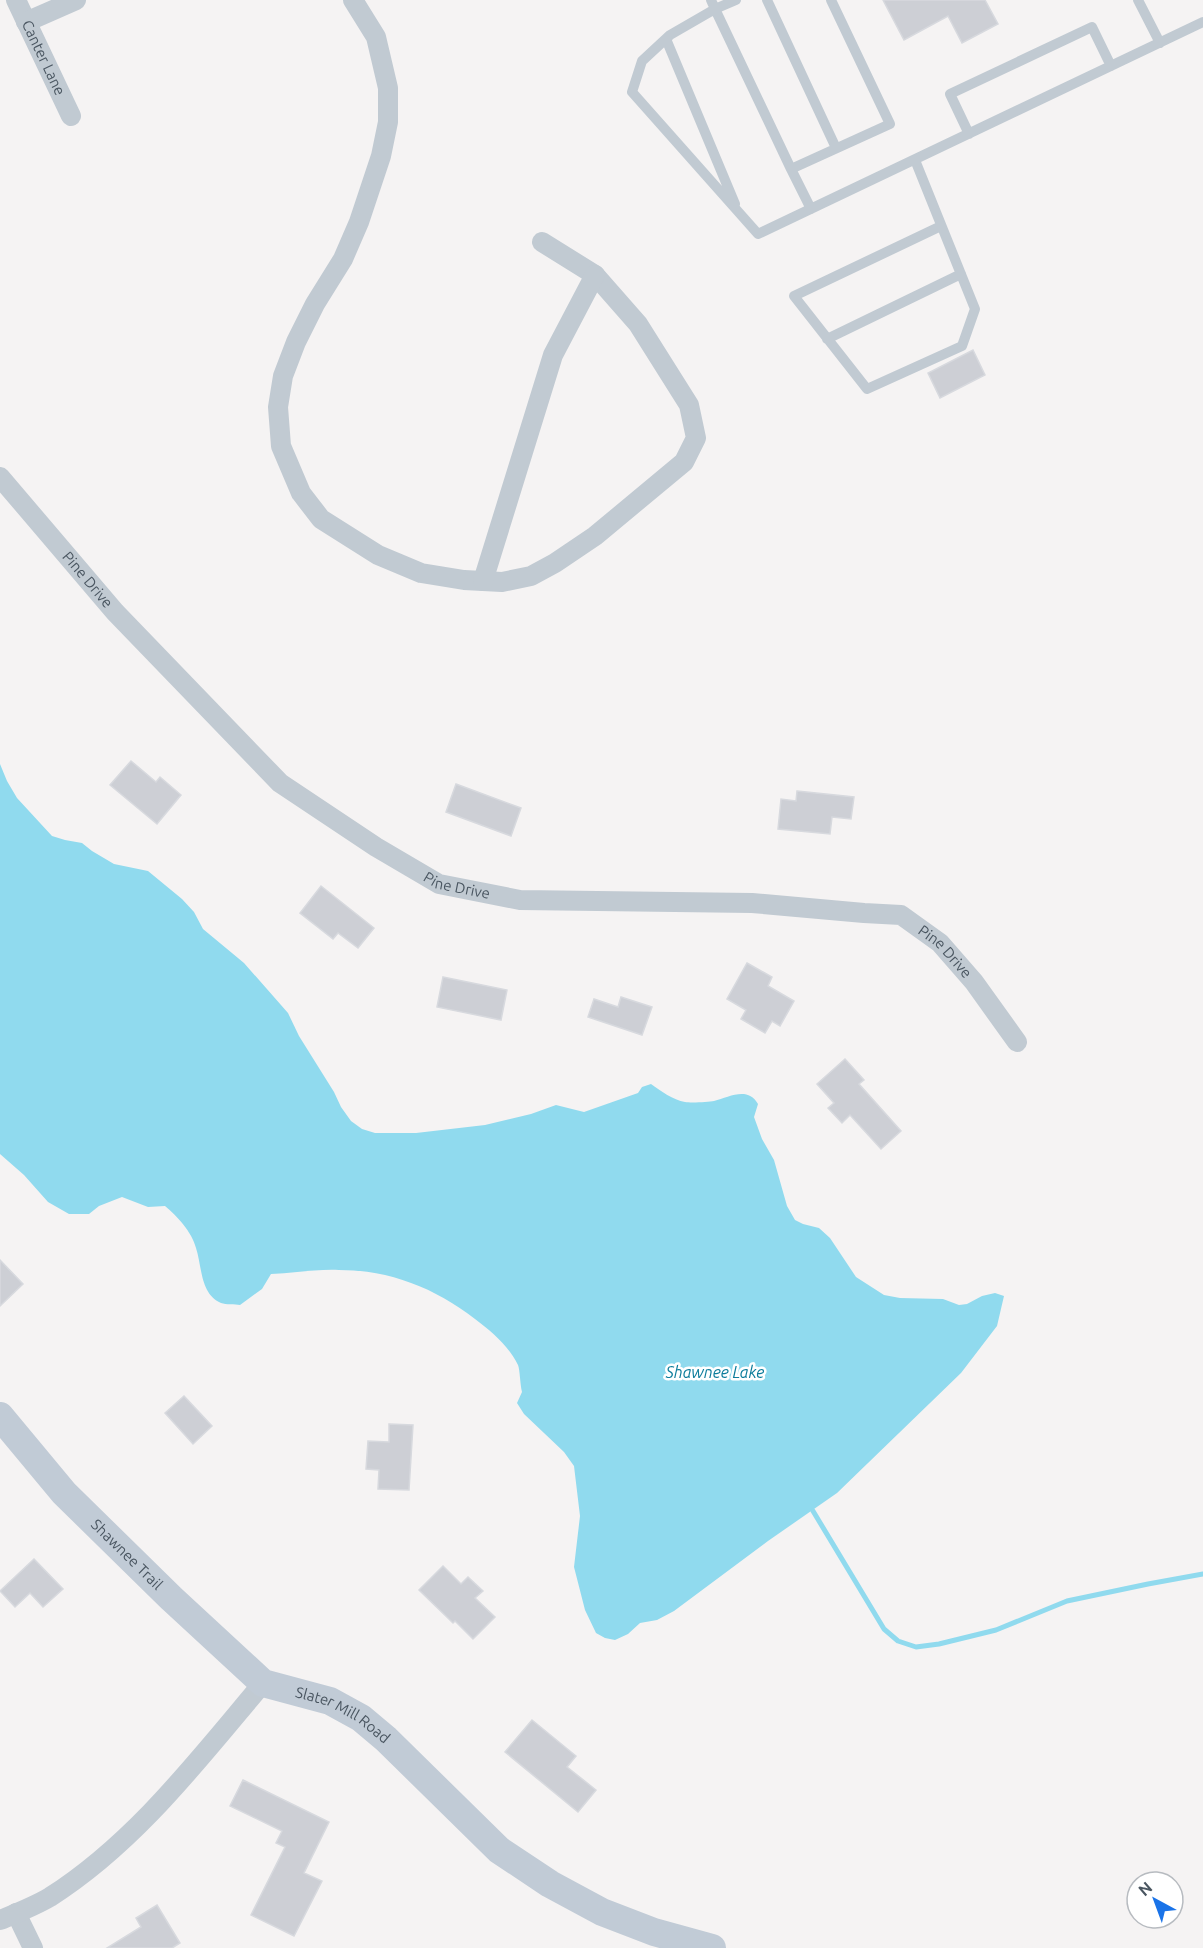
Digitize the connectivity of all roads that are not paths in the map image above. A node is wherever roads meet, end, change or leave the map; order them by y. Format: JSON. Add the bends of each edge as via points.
{"nodes":[{"id":1,"x":16,"y":0,"type":"edge"},
{"id":2,"x":76,"y":0,"type":"edge"},
{"id":3,"x":353,"y":0,"type":"edge"},
{"id":4,"x":736,"y":0,"type":"edge"},
{"id":5,"x":767,"y":0,"type":"edge"},
{"id":6,"x":831,"y":0,"type":"edge"},
{"id":7,"x":1138,"y":0,"type":"edge"},
{"id":8,"x":713,"y":5,"type":"edge"},
{"id":9,"x":26,"y":22,"type":"junction"},
{"id":10,"x":1203,"y":22,"type":"edge"},
{"id":11,"x":666,"y":39,"type":"junction"},
{"id":12,"x":1160,"y":43,"type":"junction"},
{"id":13,"x":1112,"y":66,"type":"junction"},
{"id":14,"x":70,"y":116,"type":"dead end"},
{"id":15,"x":969,"y":134,"type":"junction"},
{"id":16,"x":836,"y":148,"type":"junction"},
{"id":17,"x":915,"y":160,"type":"junction"},
{"id":18,"x":791,"y":169,"type":"junction"},
{"id":19,"x":811,"y":209,"type":"junction"},
{"id":20,"x":739,"y":212,"type":"junction"},
{"id":21,"x":941,"y":226,"type":"junction"},
{"id":22,"x":542,"y":242,"type":"dead end"},
{"id":23,"x":961,"y":274,"type":"junction"},
{"id":24,"x":595,"y":275,"type":"junction"},
{"id":25,"x":827,"y":339,"type":"junction"},
{"id":26,"x":0,"y":477,"type":"edge"},
{"id":27,"x":483,"y":581,"type":"junction"},
{"id":28,"x":1017,"y":1042,"type":"dead end"},
{"id":29,"x":0,"y":1416,"type":"edge"},
{"id":30,"x":263,"y":1683,"type":"junction"},
{"id":31,"x":8,"y":1917,"type":"edge"},
{"id":32,"x":33,"y":1948,"type":"edge"},
{"id":33,"x":712,"y":1948,"type":"edge"}],
"edges":[{"from":1,"to":9,"type":"street","name":"Canter Lane"},
{"from":2,"to":9,"type":"street"},
{"from":3,"to":27,"type":"street","via":[[376,37],[388,88],[388,122],[359,222],[343,259],[296,342],[283,376],[278,407],[281,446],[301,493],[321,519],[378,555],[421,573]]},
{"from":4,"to":8,"type":"lane"},
{"from":5,"to":16,"type":"lane"},
{"from":6,"to":16,"type":"lane","via":[[890,124]]},
{"from":7,"to":12,"type":"lane"},
{"from":8,"to":11,"type":"lane"},
{"from":8,"to":18,"type":"lane"},
{"from":9,"to":14,"type":"street","name":"Canter Lane"},
{"from":10,"to":12,"type":"lane"},
{"from":11,"to":20,"type":"lane"},
{"from":11,"to":20,"type":"lane","via":[[642,61],[632,92]]},
{"from":12,"to":13,"type":"lane"},
{"from":13,"to":15,"type":"lane"},
{"from":13,"to":15,"type":"lane","via":[[1092,27],[950,94]]},
{"from":15,"to":17,"type":"lane"},
{"from":16,"to":18,"type":"lane"},
{"from":17,"to":19,"type":"lane"},
{"from":17,"to":21,"type":"lane"},
{"from":18,"to":19,"type":"lane"},
{"from":19,"to":20,"type":"lane","via":[[758,234]]},
{"from":21,"to":23,"type":"lane"},
{"from":21,"to":25,"type":"lane","via":[[794,296]]},
{"from":22,"to":24,"type":"street"},
{"from":23,"to":25,"type":"lane"},
{"from":23,"to":25,"type":"lane","via":[[975,309],[962,346],[867,389]]},
{"from":24,"to":27,"type":"street","via":[[554,355]]},
{"from":24,"to":27,"type":"street","via":[[638,324],[682,395],[696,438],[684,462],[555,564],[531,576]]},
{"from":26,"to":28,"type":"street","name":"Pine Drive","via":[[115,612],[280,783],[439,884],[520,900],[752,903],[901,915],[940,943]]},
{"from":29,"to":30,"type":"street","name":"Shawnee Trail","via":[[64,1493]]},
{"from":30,"to":31,"type":"street","via":[[172,1791],[106,1855],[49,1897]]},
{"from":30,"to":33,"type":"street","name":"Slater Mill Road","via":[[330,1701],[361,1718],[499,1850],[550,1884],[602,1912]]},
{"from":31,"to":32,"type":"street"}]}
